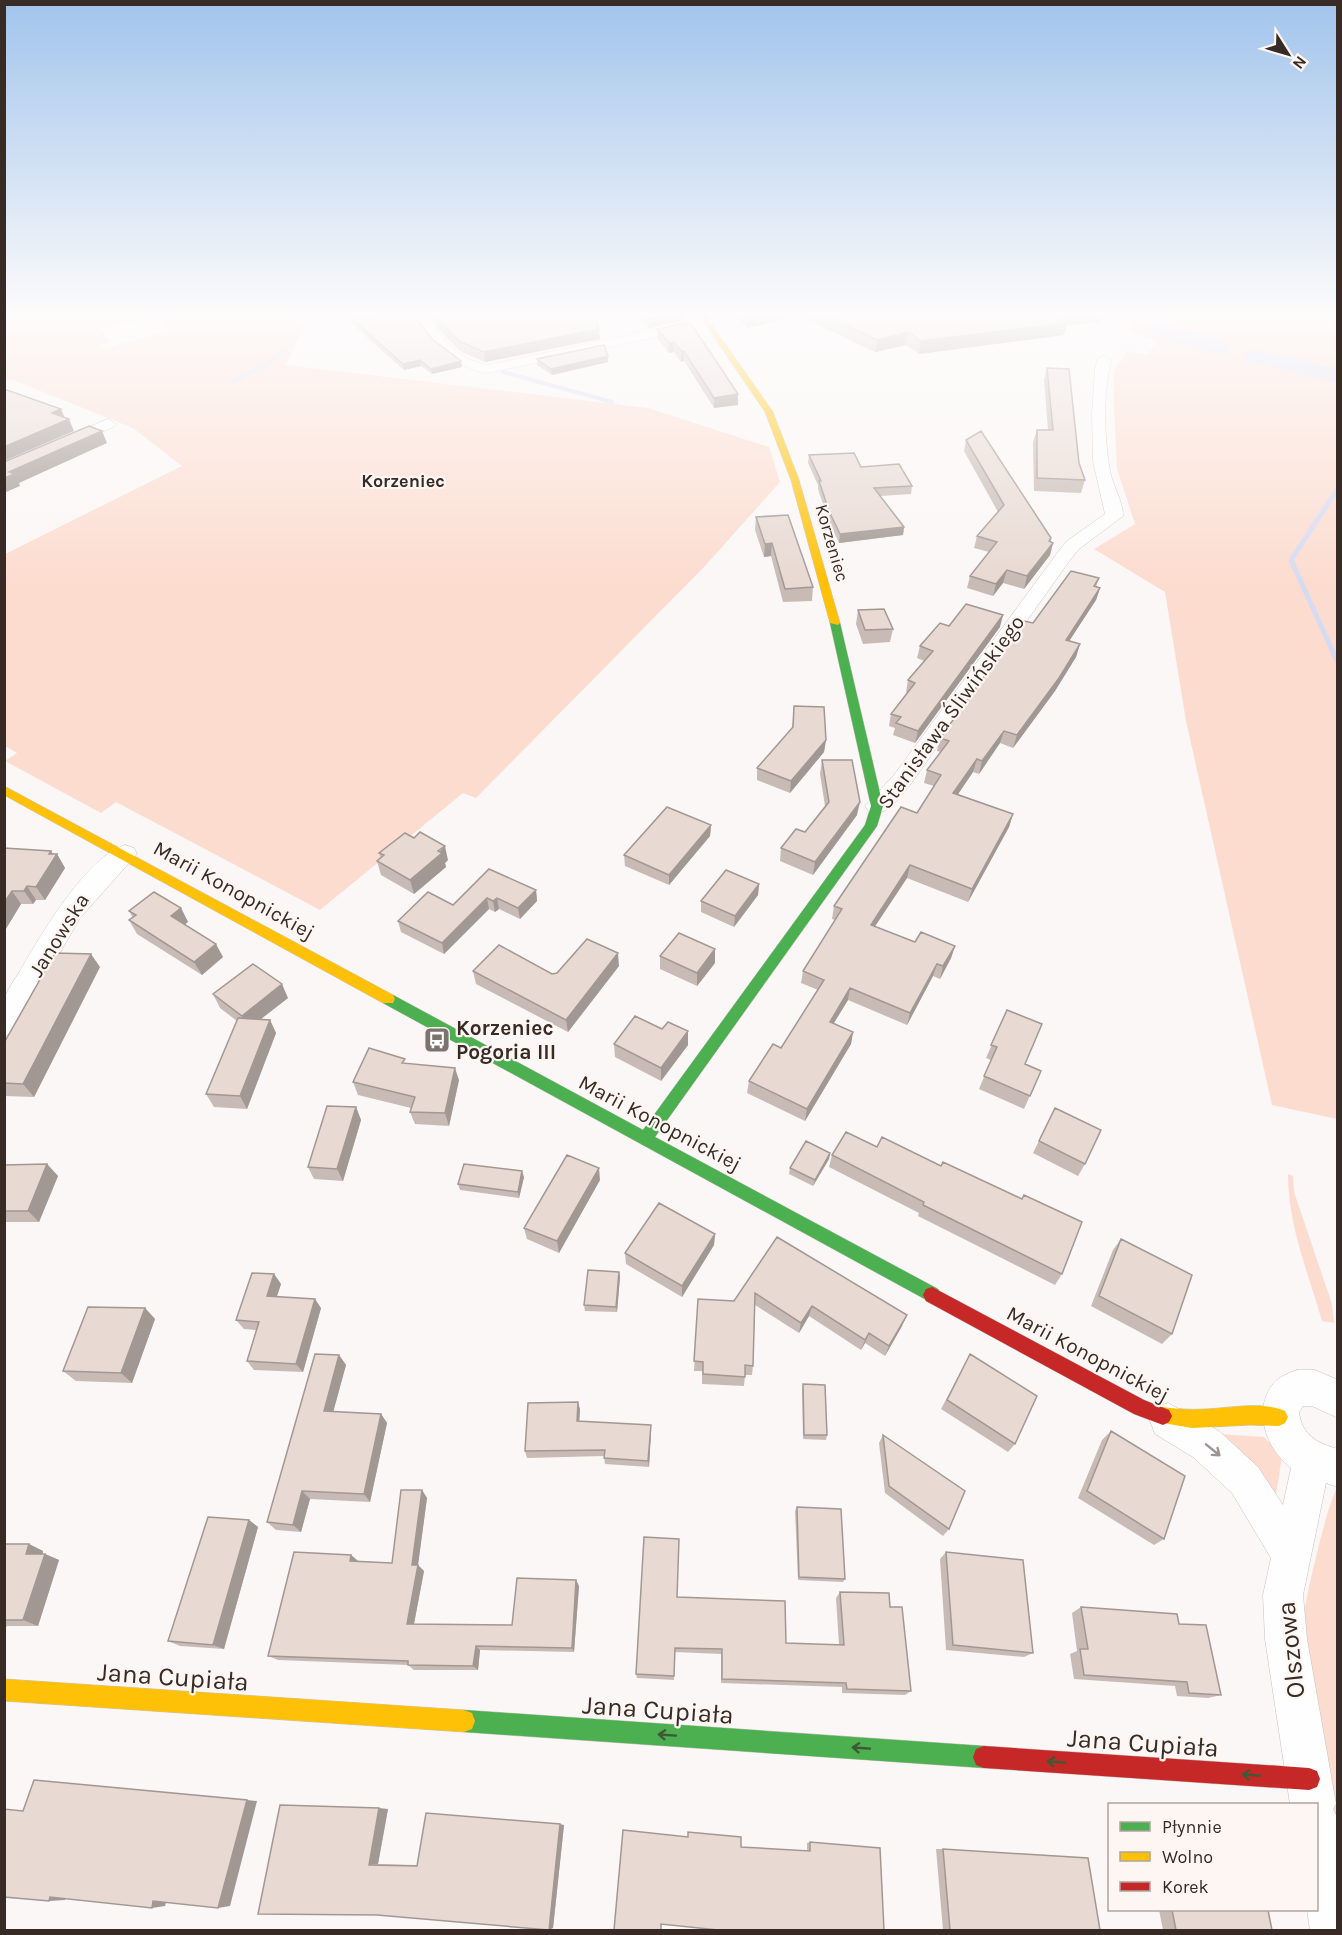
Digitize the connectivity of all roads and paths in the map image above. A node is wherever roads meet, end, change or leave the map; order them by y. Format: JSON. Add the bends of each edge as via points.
{"nodes":[{"id":1,"x":762,"y":402,"type":"edge"},
{"id":2,"x":1099,"y":402,"type":"edge"},
{"id":3,"x":108,"y":424,"type":"dead end"},
{"id":4,"x":4,"y":470,"type":"edge"},
{"id":5,"x":4,"y":790,"type":"edge"},
{"id":6,"x":878,"y":806,"type":"junction"},
{"id":7,"x":125,"y":854,"type":"junction"},
{"id":8,"x":4,"y":1025,"type":"edge"},
{"id":9,"x":645,"y":1139,"type":"junction"},
{"id":10,"x":1338,"y":1400,"type":"edge"},
{"id":11,"x":1279,"y":1417,"type":"junction"},
{"id":12,"x":1164,"y":1418,"type":"junction"},
{"id":13,"x":1324,"y":1465,"type":"edge"},
{"id":14,"x":1291,"y":1554,"type":"junction"},
{"id":15,"x":4,"y":1690,"type":"edge"},
{"id":16,"x":1313,"y":1802,"type":"edge"},
{"id":17,"x":1318,"y":1832,"type":"edge"},
{"id":18,"x":1334,"y":1930,"type":"edge"}],
"edges":[{"from":1,"to":6,"type":"street","name":"Korzeniec","via":[[795,480],[832,611]]},
{"from":2,"to":6,"type":"street","name":"Stanisława Śliwińskiego","via":[[1102,472],[1114,516],[1073,545],[902,780]]},
{"from":3,"to":4,"type":"street"},
{"from":5,"to":7,"type":"street","name":"Marii Konopnickiej"},
{"from":6,"to":9,"type":"street","name":"Stanisława Śliwińskiego","via":[[871,826]]},
{"from":7,"to":8,"type":"street","name":"Janowska","via":[[92,883],[68,915]]},
{"from":7,"to":9,"type":"street","name":"Marii Konopnickiej"},
{"from":9,"to":12,"type":"street","name":"Marii Konopnickiej"},
{"from":10,"to":11,"type":"street","via":[[1313,1388],[1291,1390],[1284,1397]]},
{"from":11,"to":12,"type":"street","name":"Marii Konopnickiej","via":[[1262,1413],[1184,1421]]},
{"from":11,"to":13,"type":"street","via":[[1289,1442]]},
{"from":12,"to":14,"type":"street","one_way":true,"via":[[1206,1444],[1240,1475]]},
{"from":13,"to":14,"type":"street","name":"Olszowa"},
{"from":14,"to":16,"type":"street","name":"Olszowa","via":[[1283,1595],[1286,1639]]},
{"from":16,"to":15,"type":"street","name":"Jana Cupiała","one_way":true},
{"from":17,"to":18,"type":"street","name":"Olszowa"}]}
